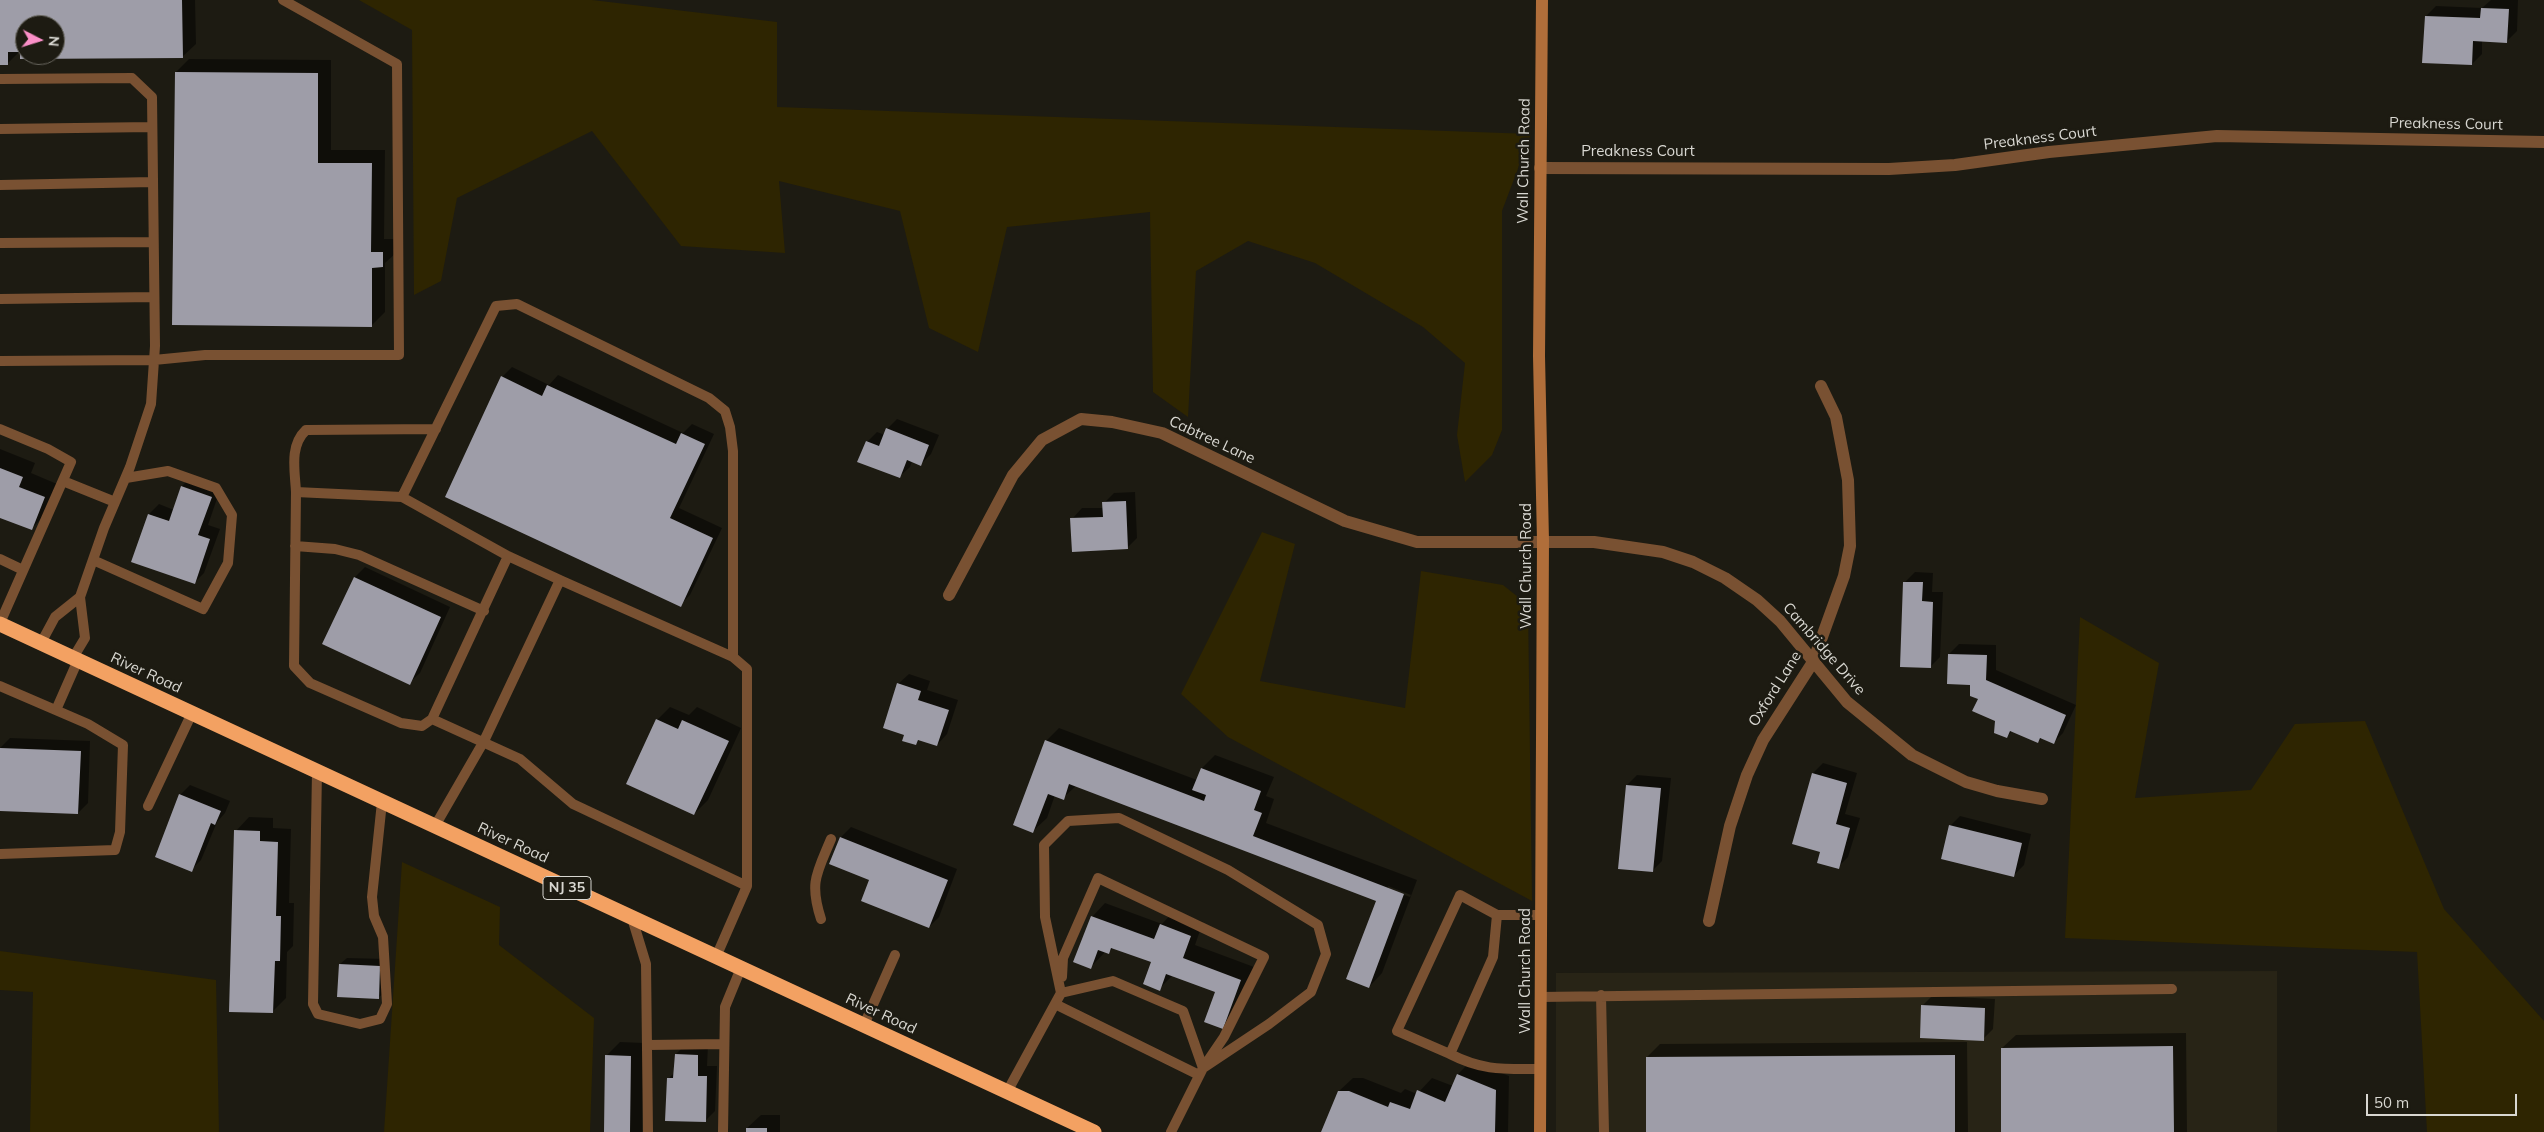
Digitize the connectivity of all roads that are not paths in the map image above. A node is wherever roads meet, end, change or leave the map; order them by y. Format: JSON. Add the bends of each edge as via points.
{"nodes":[{"id":1,"x":283,"y":0,"type":"edge"},
{"id":2,"x":1542,"y":0,"type":"edge"},
{"id":3,"x":0,"y":80,"type":"edge"},
{"id":4,"x":152,"y":127,"type":"junction"},
{"id":5,"x":0,"y":129,"type":"edge"},
{"id":6,"x":2544,"y":142,"type":"edge"},
{"id":7,"x":1540,"y":168,"type":"junction"},
{"id":8,"x":153,"y":182,"type":"junction"},
{"id":9,"x":0,"y":185,"type":"edge"},
{"id":10,"x":153,"y":242,"type":"junction"},
{"id":11,"x":0,"y":243,"type":"edge"},
{"id":12,"x":154,"y":297,"type":"junction"},
{"id":13,"x":0,"y":299,"type":"edge"},
{"id":14,"x":154,"y":360,"type":"junction"},
{"id":15,"x":0,"y":361,"type":"edge"},
{"id":16,"x":1821,"y":386,"type":"dead end"},
{"id":17,"x":0,"y":429,"type":"edge"},
{"id":18,"x":436,"y":429,"type":"junction"},
{"id":19,"x":126,"y":478,"type":"junction"},
{"id":20,"x":63,"y":481,"type":"junction"},
{"id":21,"x":296,"y":492,"type":"junction"},
{"id":22,"x":402,"y":497,"type":"junction"},
{"id":23,"x":116,"y":502,"type":"junction"},
{"id":24,"x":1543,"y":541,"type":"junction"},
{"id":25,"x":295,"y":546,"type":"junction"},
{"id":26,"x":508,"y":556,"type":"junction"},
{"id":27,"x":0,"y":559,"type":"edge"},
{"id":28,"x":93,"y":560,"type":"junction"},
{"id":29,"x":23,"y":570,"type":"junction"},
{"id":30,"x":560,"y":580,"type":"junction"},
{"id":31,"x":949,"y":595,"type":"dead end"},
{"id":32,"x":80,"y":597,"type":"junction"},
{"id":33,"x":484,"y":611,"type":"junction"},
{"id":34,"x":0,"y":623,"type":"edge"},
{"id":35,"x":41,"y":643,"type":"junction"},
{"id":36,"x":732,"y":657,"type":"junction"},
{"id":37,"x":76,"y":659,"type":"junction"},
{"id":38,"x":1813,"y":662,"type":"junction"},
{"id":39,"x":0,"y":686,"type":"edge"},
{"id":40,"x":56,"y":710,"type":"junction"},
{"id":41,"x":192,"y":713,"type":"junction"},
{"id":42,"x":432,"y":719,"type":"junction"},
{"id":43,"x":484,"y":741,"type":"junction"},
{"id":44,"x":317,"y":771,"type":"junction"},
{"id":45,"x":2042,"y":799,"type":"dead end"},
{"id":46,"x":382,"y":802,"type":"junction"},
{"id":47,"x":148,"y":806,"type":"dead end"},
{"id":48,"x":435,"y":826,"type":"junction"},
{"id":49,"x":832,"y":838,"type":"dead end"},
{"id":50,"x":0,"y":854,"type":"edge"},
{"id":51,"x":747,"y":886,"type":"junction"},
{"id":52,"x":1497,"y":915,"type":"junction"},
{"id":53,"x":1541,"y":915,"type":"junction"},
{"id":54,"x":632,"y":918,"type":"junction"},
{"id":55,"x":821,"y":919,"type":"dead end"},
{"id":56,"x":1709,"y":921,"type":"dead end"},
{"id":57,"x":894,"y":955,"type":"dead end"},
{"id":58,"x":716,"y":957,"type":"junction"},
{"id":59,"x":741,"y":968,"type":"junction"},
{"id":60,"x":2172,"y":989,"type":"dead end"},
{"id":61,"x":1061,"y":992,"type":"junction"},
{"id":62,"x":1601,"y":996,"type":"junction"},
{"id":63,"x":1540,"y":997,"type":"junction"},
{"id":64,"x":1055,"y":1004,"type":"junction"},
{"id":65,"x":864,"y":1025,"type":"junction"},
{"id":66,"x":724,"y":1044,"type":"junction"},
{"id":67,"x":648,"y":1045,"type":"junction"},
{"id":68,"x":1450,"y":1054,"type":"junction"},
{"id":69,"x":1540,"y":1069,"type":"junction"},
{"id":70,"x":1201,"y":1071,"type":"junction"},
{"id":71,"x":1008,"y":1092,"type":"junction"},
{"id":72,"x":648,"y":1132,"type":"edge"},
{"id":73,"x":723,"y":1132,"type":"edge"},
{"id":74,"x":1094,"y":1132,"type":"edge"},
{"id":75,"x":1171,"y":1132,"type":"edge"},
{"id":76,"x":1540,"y":1132,"type":"edge"},
{"id":77,"x":1604,"y":1132,"type":"edge"}],
"edges":[{"from":1,"to":14,"type":"lane","via":[[396,64],[399,355],[205,355]]},
{"from":2,"to":7,"type":"street","name":"Wall Church Road"},
{"from":3,"to":4,"type":"lane","via":[[132,78],[152,97]]},
{"from":4,"to":5,"type":"lane"},
{"from":4,"to":8,"type":"lane"},
{"from":6,"to":7,"type":"street","name":"Preakness Court","via":[[2217,136],[1889,170]]},
{"from":7,"to":24,"type":"street","name":"Wall Church Road","via":[[1539,356]]},
{"from":8,"to":9,"type":"lane"},
{"from":8,"to":10,"type":"lane"},
{"from":10,"to":11,"type":"lane"},
{"from":10,"to":12,"type":"lane"},
{"from":12,"to":13,"type":"lane"},
{"from":12,"to":14,"type":"lane"},
{"from":14,"to":15,"type":"lane"},
{"from":14,"to":19,"type":"lane","via":[[151,404]]},
{"from":16,"to":38,"type":"street","name":"Oxford Lane","via":[[1836,417],[1842,445],[1848,480],[1850,546],[1838,598]]},
{"from":17,"to":20,"type":"lane","via":[[71,462]]},
{"from":18,"to":21,"type":"lane","via":[[306,430],[294,448]]},
{"from":18,"to":22,"type":"lane"},
{"from":18,"to":36,"type":"lane","via":[[496,306],[517,304],[709,398],[725,411],[733,451]]},
{"from":19,"to":23,"type":"lane"},
{"from":19,"to":28,"type":"lane","via":[[168,472],[216,488],[232,515],[228,564],[203,609]]},
{"from":20,"to":23,"type":"lane"},
{"from":20,"to":29,"type":"lane"},
{"from":21,"to":22,"type":"lane"},
{"from":21,"to":25,"type":"lane"},
{"from":22,"to":26,"type":"lane"},
{"from":23,"to":28,"type":"lane"},
{"from":24,"to":31,"type":"street","name":"Cabtree Lane","via":[[1417,542],[1385,534],[1345,521],[1162,433],[1081,419],[1042,440],[1013,475]]},
{"from":24,"to":38,"type":"street","name":"Cambridge Drive","via":[[1631,546],[1693,562],[1725,578],[1757,600],[1780,621]]},
{"from":24,"to":53,"type":"street","name":"Wall Church Road"},
{"from":25,"to":33,"type":"lane","via":[[359,555]]},
{"from":25,"to":42,"type":"lane","via":[[294,666],[310,683],[401,723],[422,726]]},
{"from":26,"to":30,"type":"lane"},
{"from":26,"to":33,"type":"lane"},
{"from":27,"to":29,"type":"lane"},
{"from":28,"to":32,"type":"lane"},
{"from":29,"to":34,"type":"lane"},
{"from":30,"to":36,"type":"lane"},
{"from":30,"to":43,"type":"lane"},
{"from":32,"to":35,"type":"lane","via":[[56,617]]},
{"from":32,"to":37,"type":"lane","via":[[85,638]]},
{"from":33,"to":42,"type":"lane"},
{"from":34,"to":35,"type":"highway","name":"River Road","number":"NJ 35"},
{"from":35,"to":37,"type":"highway","name":"River Road","number":"NJ 35"},
{"from":36,"to":51,"type":"lane","via":[[747,669]]},
{"from":37,"to":40,"type":"lane"},
{"from":37,"to":41,"type":"highway","name":"River Road","number":"NJ 35"},
{"from":38,"to":45,"type":"street","name":"Cambridge Drive","via":[[1847,702],[1912,755],[1966,782]]},
{"from":38,"to":56,"type":"street","name":"Oxford Lane","via":[[1763,740],[1747,775],[1730,826]]},
{"from":39,"to":40,"type":"lane"},
{"from":40,"to":50,"type":"lane","via":[[88,724],[123,746],[120,832],[115,850]]},
{"from":41,"to":44,"type":"highway","name":"River Road","number":"NJ 35"},
{"from":41,"to":47,"type":"lane"},
{"from":42,"to":43,"type":"lane"},
{"from":43,"to":48,"type":"lane"},
{"from":43,"to":51,"type":"lane","via":[[520,759],[573,804]]},
{"from":44,"to":46,"type":"highway","name":"River Road","number":"NJ 35"},
{"from":44,"to":46,"type":"lane","via":[[313,1004],[318,1014],[360,1024],[380,1020],[387,1004],[383,937],[374,916],[372,897]]},
{"from":46,"to":48,"type":"highway","name":"River Road","number":"NJ 35"},
{"from":48,"to":54,"type":"highway","name":"River Road","number":"NJ 35"},
{"from":49,"to":55,"type":"lane","via":[[814,879]]},
{"from":51,"to":58,"type":"lane"},
{"from":52,"to":53,"type":"lane"},
{"from":52,"to":68,"type":"lane","via":[[1493,957]]},
{"from":52,"to":68,"type":"lane","via":[[1460,895],[1397,1031]]},
{"from":53,"to":63,"type":"street","name":"Wall Church Road"},
{"from":54,"to":58,"type":"highway","name":"River Road","number":"NJ 35"},
{"from":54,"to":67,"type":"lane","via":[[646,964]]},
{"from":57,"to":65,"type":"lane"},
{"from":58,"to":59,"type":"highway","name":"River Road","number":"NJ 35"},
{"from":59,"to":65,"type":"highway","name":"River Road","number":"NJ 35"},
{"from":59,"to":66,"type":"lane","via":[[725,1007]]},
{"from":60,"to":62,"type":"lane"},
{"from":61,"to":64,"type":"lane"},
{"from":61,"to":70,"type":"lane","via":[[1113,981],[1183,1012]]},
{"from":61,"to":70,"type":"lane","via":[[1063,958],[1098,878],[1264,957],[1224,1037]]},
{"from":61,"to":70,"type":"lane","via":[[1045,917],[1044,845],[1068,821],[1118,818],[1228,870],[1318,925],[1326,954],[1311,992]]},
{"from":62,"to":63,"type":"lane"},
{"from":62,"to":77,"type":"lane"},
{"from":63,"to":69,"type":"street","name":"Wall Church Road"},
{"from":64,"to":70,"type":"lane"},
{"from":64,"to":71,"type":"lane"},
{"from":65,"to":71,"type":"highway","name":"River Road","number":"NJ 35"},
{"from":66,"to":67,"type":"lane"},
{"from":66,"to":73,"type":"lane"},
{"from":67,"to":72,"type":"lane"},
{"from":68,"to":69,"type":"lane","via":[[1472,1065],[1494,1069]]},
{"from":69,"to":76,"type":"street","name":"Wall Church Road"},
{"from":70,"to":75,"type":"lane"},
{"from":71,"to":74,"type":"highway","name":"River Road","number":"NJ 35"}]}
